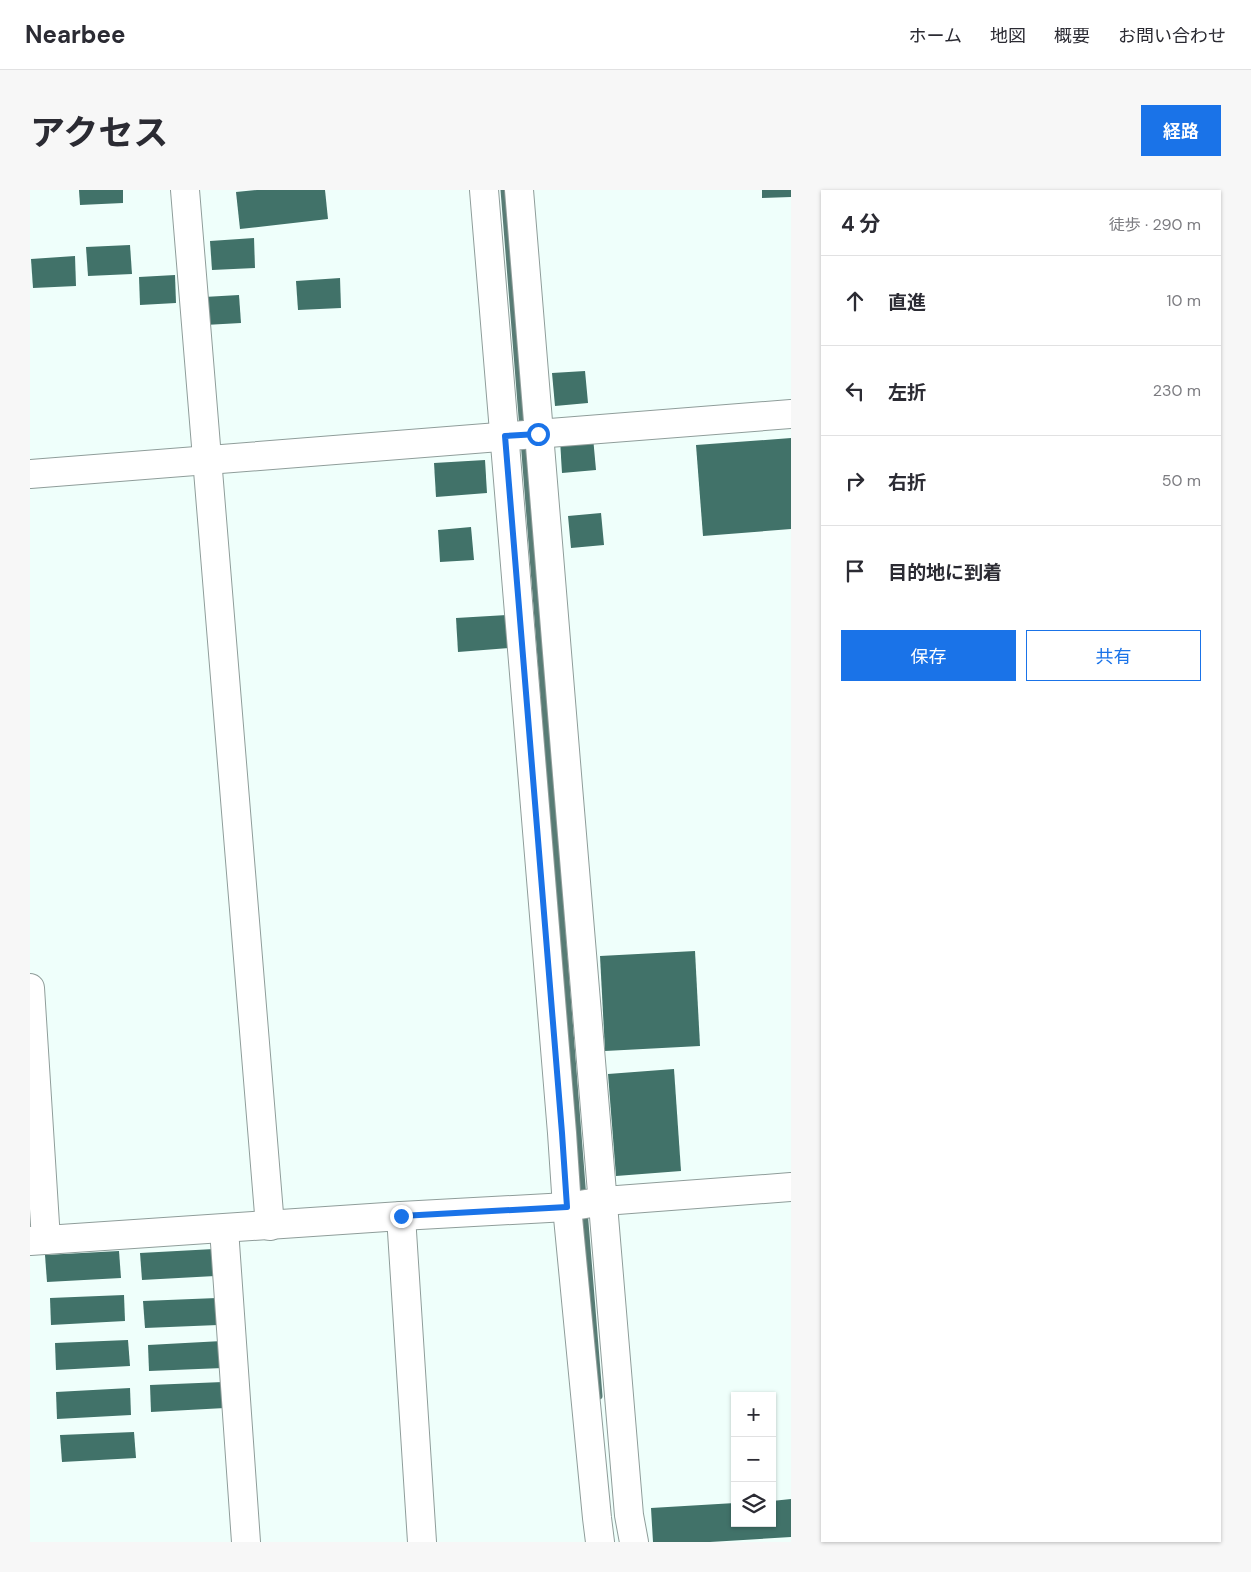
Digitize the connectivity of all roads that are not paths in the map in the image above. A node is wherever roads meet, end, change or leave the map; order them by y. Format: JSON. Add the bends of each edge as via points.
{"nodes":[{"id":1,"x":185,"y":190,"type":"edge"},
{"id":2,"x":484,"y":190,"type":"edge"},
{"id":3,"x":518,"y":190,"type":"edge"},
{"id":4,"x":791,"y":414,"type":"edge"},
{"id":5,"x":538,"y":434,"type":"junction"},
{"id":6,"x":505,"y":436,"type":"junction"},
{"id":7,"x":207,"y":460,"type":"junction"},
{"id":8,"x":30,"y":474,"type":"edge"},
{"id":9,"x":30,"y":988,"type":"edge"},
{"id":10,"x":791,"y":1187,"type":"edge"},
{"id":11,"x":604,"y":1201,"type":"junction"},
{"id":12,"x":567,"y":1207,"type":"junction"},
{"id":13,"x":401,"y":1216,"type":"junction"},
{"id":14,"x":270,"y":1226,"type":"junction"},
{"id":15,"x":224,"y":1228,"type":"junction"},
{"id":16,"x":38,"y":1240,"type":"edge"},
{"id":17,"x":246,"y":1542,"type":"edge"},
{"id":18,"x":422,"y":1542,"type":"edge"},
{"id":19,"x":600,"y":1542,"type":"edge"},
{"id":20,"x":634,"y":1542,"type":"edge"}],
"edges":[{"from":1,"to":7,"type":"street"},
{"from":2,"to":6,"type":"street"},
{"from":3,"to":5,"type":"street"},
{"from":4,"to":5,"type":"street"},
{"from":5,"to":6,"type":"street"},
{"from":5,"to":11,"type":"street"},
{"from":6,"to":7,"type":"street"},
{"from":6,"to":12,"type":"street"},
{"from":7,"to":8,"type":"street"},
{"from":7,"to":14,"type":"street"},
{"from":9,"to":16,"type":"street"},
{"from":10,"to":11,"type":"street"},
{"from":11,"to":12,"type":"street"},
{"from":11,"to":20,"type":"street","via":[[628,1515]]},
{"from":12,"to":13,"type":"street"},
{"from":12,"to":19,"type":"street"},
{"from":13,"to":14,"type":"street"},
{"from":13,"to":18,"type":"street"},
{"from":14,"to":15,"type":"street"},
{"from":15,"to":16,"type":"street"},
{"from":15,"to":17,"type":"street"}]}
